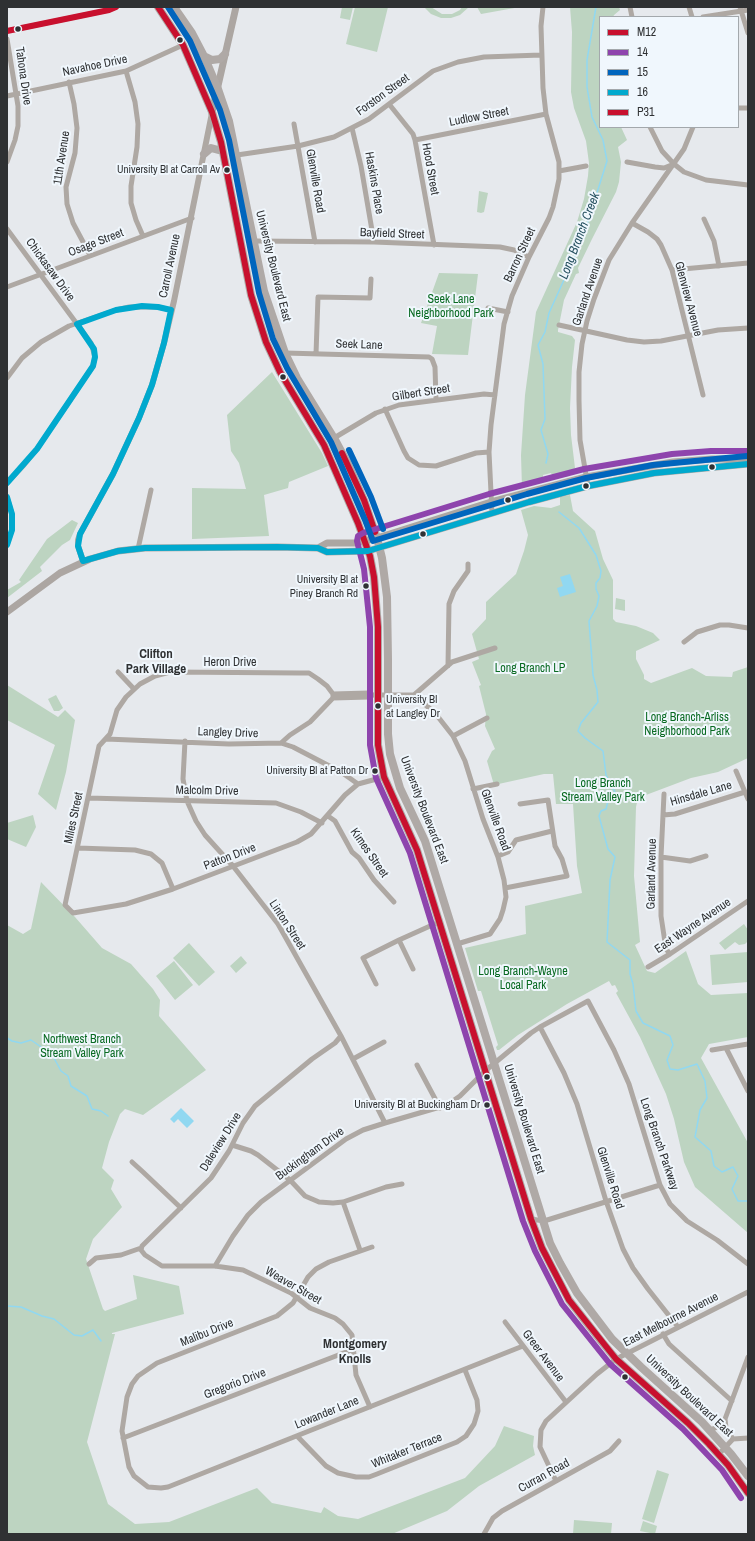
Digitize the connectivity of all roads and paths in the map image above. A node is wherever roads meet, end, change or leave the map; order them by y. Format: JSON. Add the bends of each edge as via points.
{"nodes":[{"id":1,"x":116,"y":7,"type":"edge"},
{"id":2,"x":158,"y":7,"type":"edge"},
{"id":3,"x":174,"y":7,"type":"edge"},
{"id":4,"x":236,"y":7,"type":"edge"},
{"id":5,"x":543,"y":7,"type":"edge"},
{"id":6,"x":741,"y":9,"type":"edge"},
{"id":7,"x":748,"y":10,"type":"edge"},
{"id":8,"x":708,"y":16,"type":"edge"},
{"id":9,"x":7,"y":31,"type":"edge"},
{"id":10,"x":748,"y":33,"type":"edge"},
{"id":11,"x":7,"y":39,"type":"edge"},
{"id":12,"x":183,"y":45,"type":"junction"},
{"id":13,"x":225,"y":54,"type":"junction"},
{"id":14,"x":542,"y":55,"type":"junction"},
{"id":15,"x":204,"y":56,"type":"junction"},
{"id":16,"x":126,"y":71,"type":"junction"},
{"id":17,"x":69,"y":82,"type":"junction"},
{"id":18,"x":218,"y":89,"type":"junction"},
{"id":19,"x":17,"y":93,"type":"junction"},
{"id":20,"x":7,"y":96,"type":"edge"},
{"id":21,"x":389,"y":104,"type":"junction"},
{"id":22,"x":212,"y":112,"type":"junction"},
{"id":23,"x":546,"y":114,"type":"junction"},
{"id":24,"x":294,"y":124,"type":"dead end"},
{"id":25,"x":352,"y":128,"type":"junction"},
{"id":26,"x":650,"y":128,"type":"edge"},
{"id":27,"x":693,"y":128,"type":"edge"},
{"id":28,"x":415,"y":140,"type":"junction"},
{"id":29,"x":298,"y":146,"type":"junction"},
{"id":30,"x":222,"y":150,"type":"junction"},
{"id":31,"x":204,"y":154,"type":"junction"},
{"id":32,"x":236,"y":155,"type":"junction"},
{"id":33,"x":7,"y":162,"type":"edge"},
{"id":34,"x":627,"y":162,"type":"dead end"},
{"id":35,"x":674,"y":164,"type":"junction"},
{"id":36,"x":586,"y":166,"type":"dead end"},
{"id":37,"x":559,"y":170,"type":"junction"},
{"id":38,"x":748,"y":185,"type":"edge"},
{"id":39,"x":192,"y":218,"type":"junction"},
{"id":40,"x":704,"y":219,"type":"dead end"},
{"id":41,"x":632,"y":223,"type":"junction"},
{"id":42,"x":7,"y":229,"type":"edge"},
{"id":43,"x":143,"y":236,"type":"junction"},
{"id":44,"x":253,"y":241,"type":"junction"},
{"id":45,"x":315,"y":242,"type":"junction"},
{"id":46,"x":374,"y":242,"type":"junction"},
{"id":47,"x":434,"y":245,"type":"junction"},
{"id":48,"x":90,"y":256,"type":"junction"},
{"id":49,"x":528,"y":257,"type":"junction"},
{"id":50,"x":748,"y":264,"type":"edge"},
{"id":51,"x":720,"y":266,"type":"junction"},
{"id":52,"x":672,"y":270,"type":"junction"},
{"id":53,"x":41,"y":274,"type":"junction"},
{"id":54,"x":371,"y":279,"type":"dead end"},
{"id":55,"x":7,"y":287,"type":"edge"},
{"id":56,"x":488,"y":308,"type":"dead end"},
{"id":57,"x":171,"y":310,"type":"junction"},
{"id":58,"x":508,"y":312,"type":"junction"},
{"id":59,"x":76,"y":324,"type":"junction"},
{"id":60,"x":559,"y":325,"type":"dead end"},
{"id":61,"x":748,"y":328,"type":"edge"},
{"id":62,"x":585,"y":331,"type":"junction"},
{"id":63,"x":687,"y":336,"type":"junction"},
{"id":64,"x":285,"y":353,"type":"junction"},
{"id":65,"x":316,"y":354,"type":"junction"},
{"id":66,"x":7,"y":378,"type":"edge"},
{"id":67,"x":495,"y":395,"type":"junction"},
{"id":68,"x":703,"y":395,"type":"dead end"},
{"id":69,"x":436,"y":400,"type":"junction"},
{"id":70,"x":385,"y":409,"type":"junction"},
{"id":71,"x":334,"y":438,"type":"junction"},
{"id":72,"x":490,"y":452,"type":"junction"},
{"id":73,"x":727,"y":459,"type":"junction"},
{"id":74,"x":748,"y":459,"type":"edge"},
{"id":75,"x":748,"y":464,"type":"edge"},
{"id":76,"x":728,"y":466,"type":"junction"},
{"id":77,"x":586,"y":477,"type":"junction"},
{"id":78,"x":7,"y":483,"type":"edge"},
{"id":79,"x":588,"y":486,"type":"junction"},
{"id":80,"x":151,"y":490,"type":"dead end"},
{"id":81,"x":7,"y":497,"type":"edge"},
{"id":82,"x":491,"y":502,"type":"junction"},
{"id":83,"x":492,"y":513,"type":"junction"},
{"id":84,"x":377,"y":538,"type":"junction"},
{"id":85,"x":365,"y":541,"type":"junction"},
{"id":86,"x":7,"y":545,"type":"edge"},
{"id":87,"x":318,"y":548,"type":"junction"},
{"id":88,"x":138,"y":549,"type":"junction"},
{"id":89,"x":380,"y":549,"type":"junction"},
{"id":90,"x":368,"y":551,"type":"junction"},
{"id":91,"x":83,"y":561,"type":"junction"},
{"id":92,"x":468,"y":564,"type":"dead end"},
{"id":93,"x":7,"y":612,"type":"edge"},
{"id":94,"x":748,"y":628,"type":"edge"},
{"id":95,"x":684,"y":642,"type":"dead end"},
{"id":96,"x":495,"y":648,"type":"dead end"},
{"id":97,"x":448,"y":666,"type":"junction"},
{"id":98,"x":118,"y":672,"type":"dead end"},
{"id":99,"x":134,"y":689,"type":"junction"},
{"id":100,"x":375,"y":695,"type":"junction"},
{"id":101,"x":388,"y":695,"type":"junction"},
{"id":102,"x":414,"y":695,"type":"junction"},
{"id":103,"x":333,"y":696,"type":"junction"},
{"id":104,"x":487,"y":718,"type":"dead end"},
{"id":105,"x":453,"y":736,"type":"junction"},
{"id":106,"x":106,"y":739,"type":"junction"},
{"id":107,"x":185,"y":741,"type":"junction"},
{"id":108,"x":281,"y":743,"type":"junction"},
{"id":109,"x":736,"y":770,"type":"dead end"},
{"id":110,"x":384,"y":777,"type":"junction"},
{"id":111,"x":358,"y":784,"type":"junction"},
{"id":112,"x":497,"y":784,"type":"dead end"},
{"id":113,"x":473,"y":789,"type":"junction"},
{"id":114,"x":745,"y":792,"type":"junction"},
{"id":115,"x":664,"y":794,"type":"dead end"},
{"id":116,"x":88,"y":798,"type":"junction"},
{"id":117,"x":748,"y":799,"type":"edge"},
{"id":118,"x":187,"y":801,"type":"junction"},
{"id":119,"x":520,"y":804,"type":"dead end"},
{"id":120,"x":663,"y":815,"type":"junction"},
{"id":121,"x":328,"y":816,"type":"junction"},
{"id":122,"x":322,"y":823,"type":"junction"},
{"id":123,"x":552,"y":831,"type":"junction"},
{"id":124,"x":78,"y":848,"type":"junction"},
{"id":125,"x":498,"y":856,"type":"junction"},
{"id":126,"x":706,"y":856,"type":"dead end"},
{"id":127,"x":661,"y":857,"type":"junction"},
{"id":128,"x":233,"y":866,"type":"junction"},
{"id":129,"x":505,"y":888,"type":"junction"},
{"id":130,"x":173,"y":889,"type":"junction"},
{"id":131,"x":748,"y":901,"type":"edge"},
{"id":132,"x":394,"y":902,"type":"dead end"},
{"id":133,"x":65,"y":905,"type":"joint"},
{"id":134,"x":439,"y":922,"type":"junction"},
{"id":135,"x":399,"y":940,"type":"junction"},
{"id":136,"x":457,"y":944,"type":"junction"},
{"id":137,"x":670,"y":954,"type":"junction"},
{"id":138,"x":648,"y":967,"type":"dead end"},
{"id":139,"x":413,"y":969,"type":"dead end"},
{"id":140,"x":376,"y":984,"type":"dead end"},
{"id":141,"x":540,"y":1027,"type":"junction"},
{"id":142,"x":341,"y":1036,"type":"junction"},
{"id":143,"x":384,"y":1042,"type":"dead end"},
{"id":144,"x":748,"y":1044,"type":"edge"},
{"id":145,"x":726,"y":1048,"type":"junction"},
{"id":146,"x":712,"y":1050,"type":"dead end"},
{"id":147,"x":353,"y":1058,"type":"junction"},
{"id":148,"x":494,"y":1064,"type":"junction"},
{"id":149,"x":417,"y":1065,"type":"dead end"},
{"id":150,"x":485,"y":1071,"type":"junction"},
{"id":151,"x":748,"y":1091,"type":"edge"},
{"id":152,"x":440,"y":1108,"type":"junction"},
{"id":153,"x":237,"y":1119,"type":"dead end"},
{"id":154,"x":243,"y":1123,"type":"junction"},
{"id":155,"x":385,"y":1123,"type":"junction"},
{"id":156,"x":232,"y":1145,"type":"junction"},
{"id":157,"x":132,"y":1162,"type":"dead end"},
{"id":158,"x":290,"y":1180,"type":"junction"},
{"id":159,"x":402,"y":1184,"type":"dead end"},
{"id":160,"x":660,"y":1184,"type":"junction"},
{"id":161,"x":606,"y":1201,"type":"junction"},
{"id":162,"x":343,"y":1202,"type":"junction"},
{"id":163,"x":181,"y":1208,"type":"junction"},
{"id":164,"x":531,"y":1219,"type":"junction"},
{"id":165,"x":544,"y":1221,"type":"junction"},
{"id":166,"x":372,"y":1247,"type":"dead end"},
{"id":167,"x":141,"y":1248,"type":"junction"},
{"id":168,"x":360,"y":1250,"type":"junction"},
{"id":169,"x":90,"y":1264,"type":"dead end"},
{"id":170,"x":748,"y":1264,"type":"edge"},
{"id":171,"x":215,"y":1266,"type":"junction"},
{"id":172,"x":748,"y":1292,"type":"edge"},
{"id":173,"x":296,"y":1298,"type":"junction"},
{"id":174,"x":505,"y":1322,"type":"dead end"},
{"id":175,"x":678,"y":1327,"type":"junction"},
{"id":176,"x":663,"y":1334,"type":"junction"},
{"id":177,"x":523,"y":1346,"type":"junction"},
{"id":178,"x":354,"y":1349,"type":"junction"},
{"id":179,"x":627,"y":1354,"type":"junction"},
{"id":180,"x":748,"y":1357,"type":"edge"},
{"id":181,"x":616,"y":1359,"type":"junction"},
{"id":182,"x":465,"y":1370,"type":"junction"},
{"id":183,"x":732,"y":1401,"type":"junction"},
{"id":184,"x":566,"y":1402,"type":"junction"},
{"id":185,"x":370,"y":1407,"type":"junction"},
{"id":186,"x":725,"y":1419,"type":"junction"},
{"id":187,"x":710,"y":1430,"type":"junction"},
{"id":188,"x":297,"y":1436,"type":"junction"},
{"id":189,"x":123,"y":1438,"type":"junction"},
{"id":190,"x":748,"y":1438,"type":"edge"},
{"id":191,"x":733,"y":1439,"type":"junction"},
{"id":192,"x":618,"y":1441,"type":"dead end"},
{"id":193,"x":726,"y":1447,"type":"junction"},
{"id":194,"x":718,"y":1455,"type":"junction"},
{"id":195,"x":748,"y":1476,"type":"edge"},
{"id":196,"x":138,"y":1480,"type":"joint"},
{"id":197,"x":556,"y":1481,"type":"junction"},
{"id":198,"x":748,"y":1493,"type":"edge"},
{"id":199,"x":484,"y":1534,"type":"edge"}],
"edges":[{"from":1,"to":9,"type":"street"},
{"from":2,"to":12,"type":"main road","name":"University Boulevard East"},
{"from":3,"to":15,"type":"main road","name":"University Boulevard East"},
{"from":4,"to":13,"type":"main road","name":"Carroll Avenue"},
{"from":5,"to":14,"type":"street","name":"Barron Street"},
{"from":6,"to":7,"type":"street"},
{"from":6,"to":8,"type":"street"},
{"from":6,"to":10,"type":"street"},
{"from":11,"to":19,"type":"street","name":"Tahona Drive"},
{"from":12,"to":16,"type":"street","name":"Navahoe Drive"},
{"from":12,"to":22,"type":"main road","name":"University Boulevard East"},
{"from":13,"to":15,"type":"main road","via":[[220,59],[212,60]]},
{"from":13,"to":18,"type":"main road","name":"Carroll Avenue"},
{"from":14,"to":21,"type":"street","name":"Forston Street","via":[[484,57],[458,62],[433,71]]},
{"from":14,"to":23,"type":"street","name":"Barron Street"},
{"from":15,"to":18,"type":"main road","name":"University Boulevard East"},
{"from":16,"to":17,"type":"street","name":"Navahoe Drive"},
{"from":16,"to":43,"type":"street","via":[[138,124],[138,147],[131,186],[131,203]]},
{"from":17,"to":19,"type":"street","name":"Navahoe Drive"},
{"from":17,"to":48,"type":"street","name":"11th Avenue","via":[[77,128],[75,153],[66,188],[67,204],[73,223]]},
{"from":18,"to":22,"type":"main road","name":"Carroll Avenue"},
{"from":18,"to":32,"type":"main road","name":"University Boulevard East","via":[[229,121]]},
{"from":19,"to":20,"type":"street","name":"Navahoe Drive"},
{"from":19,"to":33,"type":"street","name":"Tahona Drive","via":[[18,126]]},
{"from":21,"to":25,"type":"street","name":"Forston Street","via":[[369,120]]},
{"from":21,"to":28,"type":"street","name":"Hood Street"},
{"from":22,"to":30,"type":"main road","name":"University Boulevard East"},
{"from":22,"to":31,"type":"street","name":"Carroll Avenue"},
{"from":23,"to":28,"type":"street","name":"Ludlow Street"},
{"from":23,"to":37,"type":"street","name":"Barron Street","via":[[557,150]]},
{"from":24,"to":29,"type":"street","name":"Glenville Road"},
{"from":25,"to":29,"type":"street","name":"Forston Street","via":[[334,137]]},
{"from":25,"to":46,"type":"street","name":"Haskins Place"},
{"from":26,"to":35,"type":"street","via":[[662,151]]},
{"from":27,"to":35,"type":"street","name":"Garland Avenue"},
{"from":28,"to":47,"type":"street","name":"Hood Street"},
{"from":29,"to":32,"type":"street","name":"Forston Street"},
{"from":29,"to":45,"type":"street","name":"Glenville Road"},
{"from":30,"to":31,"type":"main road","via":[[211,148]]},
{"from":30,"to":85,"type":"main road","name":"University Boulevard East","via":[[251,295],[266,342],[280,372],[324,445]]},
{"from":31,"to":39,"type":"street","name":"Carroll Avenue"},
{"from":32,"to":44,"type":"main road","name":"University Boulevard East"},
{"from":34,"to":35,"type":"street","via":[[660,167]]},
{"from":35,"to":38,"type":"street","via":[[684,172],[706,180]]},
{"from":35,"to":41,"type":"street","name":"Garland Avenue"},
{"from":36,"to":37,"type":"street"},
{"from":37,"to":49,"type":"street","name":"Barron Street","via":[[558,190],[553,207]]},
{"from":39,"to":43,"type":"street","name":"Osage Street"},
{"from":39,"to":57,"type":"street","name":"Carroll Avenue"},
{"from":40,"to":51,"type":"street","via":[[714,241]]},
{"from":41,"to":52,"type":"street","name":"Glenview Avenue","via":[[657,239]]},
{"from":41,"to":62,"type":"street","name":"Garland Avenue","via":[[609,260]]},
{"from":42,"to":53,"type":"street","name":"Chickasaw Drive"},
{"from":43,"to":48,"type":"street","name":"Osage Street"},
{"from":44,"to":45,"type":"street","name":"Bayfield Street"},
{"from":44,"to":64,"type":"main road","name":"University Boulevard East","via":[[269,309]]},
{"from":45,"to":46,"type":"street","name":"Bayfield Street"},
{"from":46,"to":47,"type":"street","name":"Bayfield Street"},
{"from":47,"to":49,"type":"street","name":"Bayfield Street","via":[[500,247]]},
{"from":48,"to":53,"type":"street","name":"Osage Street"},
{"from":49,"to":58,"type":"street","name":"Barron Street"},
{"from":50,"to":51,"type":"street"},
{"from":51,"to":52,"type":"street"},
{"from":52,"to":63,"type":"street","name":"Glenview Avenue"},
{"from":53,"to":55,"type":"street","name":"Osage Street"},
{"from":53,"to":59,"type":"street","name":"Chickasaw Drive"},
{"from":54,"to":65,"type":"street","via":[[370,298],[318,297]]},
{"from":56,"to":58,"type":"street"},
{"from":57,"to":59,"type":"street","via":[[158,307],[130,307]]},
{"from":57,"to":91,"type":"street","name":"Carroll Avenue","via":[[152,385],[139,418],[78,540]]},
{"from":58,"to":67,"type":"street","name":"Barron Street","via":[[504,324]]},
{"from":59,"to":66,"type":"street","via":[[41,342],[22,358]]},
{"from":59,"to":78,"type":"street","name":"Chickasaw Drive","via":[[94,349],[93,366],[37,449]]},
{"from":60,"to":62,"type":"street"},
{"from":61,"to":63,"type":"street"},
{"from":62,"to":63,"type":"street","via":[[644,342]]},
{"from":62,"to":77,"type":"street","name":"Garland Avenue","via":[[579,372],[579,400],[580,440]]},
{"from":63,"to":68,"type":"street","name":"Glenview Avenue"},
{"from":64,"to":65,"type":"street","name":"Seek Lane"},
{"from":64,"to":71,"type":"main road","name":"University Boulevard East"},
{"from":65,"to":69,"type":"street","name":"Seek Lane","via":[[429,357],[435,367]]},
{"from":67,"to":69,"type":"street","name":"Gilbert Street"},
{"from":67,"to":72,"type":"street","name":"Barron Street"},
{"from":69,"to":70,"type":"street","name":"Gilbert Street"},
{"from":70,"to":71,"type":"street","name":"Gilbert Street"},
{"from":70,"to":72,"type":"street","via":[[408,458],[419,465],[436,466],[476,453]]},
{"from":71,"to":84,"type":"main road","name":"University Boulevard East","via":[[364,500]]},
{"from":72,"to":82,"type":"street","name":"Barron Street"},
{"from":73,"to":74,"type":"main road"},
{"from":73,"to":76,"type":"street"},
{"from":73,"to":77,"type":"main road","via":[[653,464]]},
{"from":75,"to":76,"type":"main road"},
{"from":76,"to":79,"type":"main road","via":[[654,473]]},
{"from":77,"to":79,"type":"street","name":"Garland Avenue"},
{"from":77,"to":82,"type":"main road"},
{"from":79,"to":83,"type":"main road"},
{"from":80,"to":88,"type":"street"},
{"from":81,"to":86,"type":"street","via":[[12,514],[12,530]]},
{"from":82,"to":83,"type":"street","name":"Barron Street"},
{"from":82,"to":84,"type":"main road"},
{"from":83,"to":89,"type":"main road"},
{"from":84,"to":85,"type":"main road"},
{"from":84,"to":89,"type":"main road","name":"University Boulevard East"},
{"from":85,"to":87,"type":"main road","via":[[327,543]]},
{"from":85,"to":90,"type":"main road","name":"University Boulevard East"},
{"from":87,"to":88,"type":"main road"},
{"from":87,"to":90,"type":"main road","via":[[326,552]]},
{"from":88,"to":91,"type":"main road","via":[[118,551]]},
{"from":89,"to":90,"type":"main road"},
{"from":89,"to":101,"type":"main road","name":"University Boulevard East","via":[[387,597]]},
{"from":90,"to":100,"type":"main road","name":"University Boulevard East","via":[[374,577],[378,627]]},
{"from":91,"to":93,"type":"main road","via":[[48,580]]},
{"from":92,"to":97,"type":"street","via":[[468,571],[454,591],[449,604]]},
{"from":94,"to":95,"type":"street","via":[[720,625],[697,632]]},
{"from":96,"to":97,"type":"street","via":[[452,662]]},
{"from":97,"to":102,"type":"street"},
{"from":98,"to":99,"type":"street"},
{"from":99,"to":103,"type":"street","name":"Heron Drive","via":[[155,676],[170,672],[309,673],[328,686]]},
{"from":99,"to":106,"type":"street","name":"Heron Drive","via":[[117,710]]},
{"from":100,"to":101,"type":"street"},
{"from":100,"to":103,"type":"street","via":[[369,693]]},
{"from":100,"to":110,"type":"main road","name":"University Boulevard East","via":[[378,745]]},
{"from":101,"to":102,"type":"street"},
{"from":101,"to":136,"type":"main road","name":"University Boulevard East","via":[[388,734],[395,774],[425,841]]},
{"from":102,"to":105,"type":"street","name":"Glenville Road","via":[[435,712]]},
{"from":103,"to":108,"type":"street","via":[[310,722],[290,734]]},
{"from":104,"to":105,"type":"street"},
{"from":105,"to":113,"type":"street","name":"Glenville Road","via":[[465,761]]},
{"from":106,"to":107,"type":"street","name":"Langley Drive"},
{"from":106,"to":116,"type":"street","name":"Miles Street","via":[[99,746]]},
{"from":107,"to":108,"type":"street","name":"Langley Drive","via":[[229,744]]},
{"from":107,"to":118,"type":"street","name":"Linton Street","via":[[183,779]]},
{"from":108,"to":111,"type":"street","via":[[293,746]]},
{"from":109,"to":114,"type":"street"},
{"from":110,"to":111,"type":"street","name":"Patton Drive"},
{"from":110,"to":134,"type":"main road","name":"University Boulevard East","via":[[417,850]]},
{"from":111,"to":121,"type":"street","name":"Patton Drive"},
{"from":112,"to":113,"type":"street"},
{"from":113,"to":125,"type":"street","name":"Glenville Road"},
{"from":114,"to":117,"type":"street"},
{"from":114,"to":120,"type":"street","name":"Hinsdale Lane","via":[[675,814]]},
{"from":115,"to":120,"type":"street","name":"Garland Avenue"},
{"from":116,"to":118,"type":"street","name":"Malcolm Drive"},
{"from":116,"to":124,"type":"street","name":"Miles Street"},
{"from":118,"to":122,"type":"street","name":"Malcolm Drive","via":[[276,803]]},
{"from":118,"to":128,"type":"street","name":"Linton Street","via":[[196,821]]},
{"from":119,"to":123,"type":"street","via":[[548,800]]},
{"from":120,"to":127,"type":"street","name":"Garland Avenue"},
{"from":121,"to":122,"type":"street","name":"Patton Drive"},
{"from":121,"to":132,"type":"street","name":"Kimes Street","via":[[335,820],[352,852]]},
{"from":122,"to":128,"type":"street","name":"Patton Drive","via":[[311,834],[297,842]]},
{"from":123,"to":125,"type":"street","via":[[516,840],[508,852]]},
{"from":123,"to":129,"type":"street","via":[[567,876]]},
{"from":124,"to":130,"type":"street","via":[[135,850],[151,854],[162,863]]},
{"from":124,"to":133,"type":"street","name":"Miles Street"},
{"from":125,"to":129,"type":"street","name":"Glenville Road"},
{"from":126,"to":127,"type":"street","via":[[690,861]]},
{"from":127,"to":137,"type":"street","name":"Garland Avenue","via":[[661,916],[666,949]]},
{"from":128,"to":130,"type":"street","name":"Patton Drive"},
{"from":128,"to":142,"type":"street","name":"Linton Street","via":[[278,924]]},
{"from":129,"to":136,"type":"street","name":"Glenville Road","via":[[503,910],[490,934]]},
{"from":130,"to":133,"type":"street","name":"Patton Drive","via":[[126,904],[82,912],[73,913]]},
{"from":131,"to":137,"type":"street","name":"East Wayne Avenue"},
{"from":134,"to":135,"type":"street"},
{"from":134,"to":150,"type":"main road","name":"University Boulevard East"},
{"from":135,"to":139,"type":"street"},
{"from":135,"to":140,"type":"street","via":[[363,958]]},
{"from":136,"to":148,"type":"main road","name":"University Boulevard East"},
{"from":137,"to":138,"type":"street","name":"East Wayne Avenue"},
{"from":141,"to":148,"type":"street"},
{"from":141,"to":160,"type":"street","name":"Long Branch Parkway","via":[[588,1001],[629,1084]]},
{"from":141,"to":161,"type":"street","name":"Glenville Road","via":[[564,1073],[576,1104]]},
{"from":142,"to":147,"type":"street","name":"Linton Street"},
{"from":142,"to":154,"type":"street","name":"Daleview Drive","via":[[255,1106]]},
{"from":143,"to":147,"type":"street"},
{"from":144,"to":145,"type":"street"},
{"from":145,"to":146,"type":"street"},
{"from":145,"to":151,"type":"street"},
{"from":147,"to":155,"type":"street","name":"Linton Street"},
{"from":148,"to":150,"type":"street"},
{"from":148,"to":165,"type":"main road","name":"University Boulevard East"},
{"from":149,"to":152,"type":"street"},
{"from":150,"to":152,"type":"street","name":"Buckingham Drive","via":[[460,1096]]},
{"from":150,"to":164,"type":"main road","name":"University Boulevard East"},
{"from":152,"to":155,"type":"street","name":"Buckingham Drive"},
{"from":153,"to":154,"type":"street"},
{"from":154,"to":156,"type":"street","name":"Daleview Drive"},
{"from":155,"to":158,"type":"street","name":"Buckingham Drive","via":[[346,1139]]},
{"from":156,"to":158,"type":"street","via":[[258,1155]]},
{"from":156,"to":163,"type":"street","name":"Daleview Drive","via":[[211,1178]]},
{"from":157,"to":163,"type":"street"},
{"from":158,"to":162,"type":"street","via":[[305,1196],[312,1199],[326,1203]]},
{"from":158,"to":171,"type":"street","name":"Buckingham Drive","via":[[248,1215]]},
{"from":159,"to":162,"type":"street"},
{"from":160,"to":161,"type":"street"},
{"from":160,"to":170,"type":"street","name":"Long Branch Parkway","via":[[670,1204],[678,1213]]},
{"from":161,"to":165,"type":"street"},
{"from":161,"to":175,"type":"street","name":"Glenville Road","via":[[623,1250],[633,1268]]},
{"from":162,"to":168,"type":"street"},
{"from":163,"to":167,"type":"street","name":"Daleview Drive"},
{"from":164,"to":165,"type":"street"},
{"from":164,"to":181,"type":"main road","name":"University Boulevard East","via":[[542,1248],[569,1300]]},
{"from":165,"to":179,"type":"main road","name":"University Boulevard East","via":[[550,1243],[577,1293],[612,1339]]},
{"from":166,"to":168,"type":"street","name":"Malibu Drive"},
{"from":167,"to":169,"type":"street","name":"Daleview Drive","via":[[121,1255],[96,1258]]},
{"from":167,"to":171,"type":"street","name":"Weaver Street","via":[[145,1255],[162,1266]]},
{"from":168,"to":173,"type":"street","name":"Malibu Drive","via":[[316,1269],[308,1277]]},
{"from":171,"to":173,"type":"street","name":"Weaver Street","via":[[243,1270],[291,1293]]},
{"from":172,"to":175,"type":"street","name":"East Melbourne Avenue"},
{"from":173,"to":178,"type":"street","name":"Weaver Street","via":[[343,1324],[352,1335]]},
{"from":173,"to":189,"type":"street","name":"Malibu Drive","via":[[277,1316],[157,1363],[138,1376],[127,1397]]},
{"from":174,"to":177,"type":"street","name":"Greer Avenue"},
{"from":175,"to":176,"type":"street","name":"East Melbourne Avenue"},
{"from":176,"to":179,"type":"street","name":"East Melbourne Avenue"},
{"from":176,"to":183,"type":"street","via":[[669,1344]]},
{"from":177,"to":182,"type":"street","name":"Lowander Lane"},
{"from":177,"to":184,"type":"street","name":"Greer Avenue"},
{"from":178,"to":185,"type":"street","name":"Weaver Street","via":[[356,1375]]},
{"from":178,"to":189,"type":"street","name":"Gregorio Drive"},
{"from":179,"to":181,"type":"street","name":"East Melbourne Avenue"},
{"from":179,"to":187,"type":"main road","name":"University Boulevard East"},
{"from":180,"to":183,"type":"street"},
{"from":181,"to":184,"type":"street","name":"East Melbourne Avenue"},
{"from":181,"to":194,"type":"main road","name":"University Boulevard East","via":[[688,1423]]},
{"from":182,"to":185,"type":"street","name":"Lowander Lane"},
{"from":182,"to":188,"type":"street","name":"Whitaker Terrace","via":[[477,1400],[478,1411],[474,1424],[466,1436],[377,1474],[356,1477],[338,1473],[326,1466]]},
{"from":183,"to":186,"type":"street"},
{"from":184,"to":197,"type":"street","name":"East Melbourne Avenue","via":[[546,1421],[541,1430],[541,1451]]},
{"from":185,"to":188,"type":"street","name":"Lowander Lane"},
{"from":186,"to":187,"type":"street","via":[[720,1426]]},
{"from":186,"to":191,"type":"street","via":[[726,1428]]},
{"from":187,"to":193,"type":"main road","name":"University Boulevard East"},
{"from":188,"to":196,"type":"street","name":"Lowander Lane","via":[[168,1487],[148,1487]]},
{"from":189,"to":196,"type":"street","name":"Malibu Drive","via":[[129,1467]]},
{"from":190,"to":191,"type":"street"},
{"from":191,"to":193,"type":"street"},
{"from":192,"to":197,"type":"street","name":"Curran Road","via":[[610,1451]]},
{"from":193,"to":194,"type":"street"},
{"from":193,"to":195,"type":"main road","name":"University Boulevard East"},
{"from":194,"to":198,"type":"main road","name":"University Boulevard East"},
{"from":197,"to":199,"type":"street","name":"Curran Road","via":[[502,1510],[493,1518]]}]}
